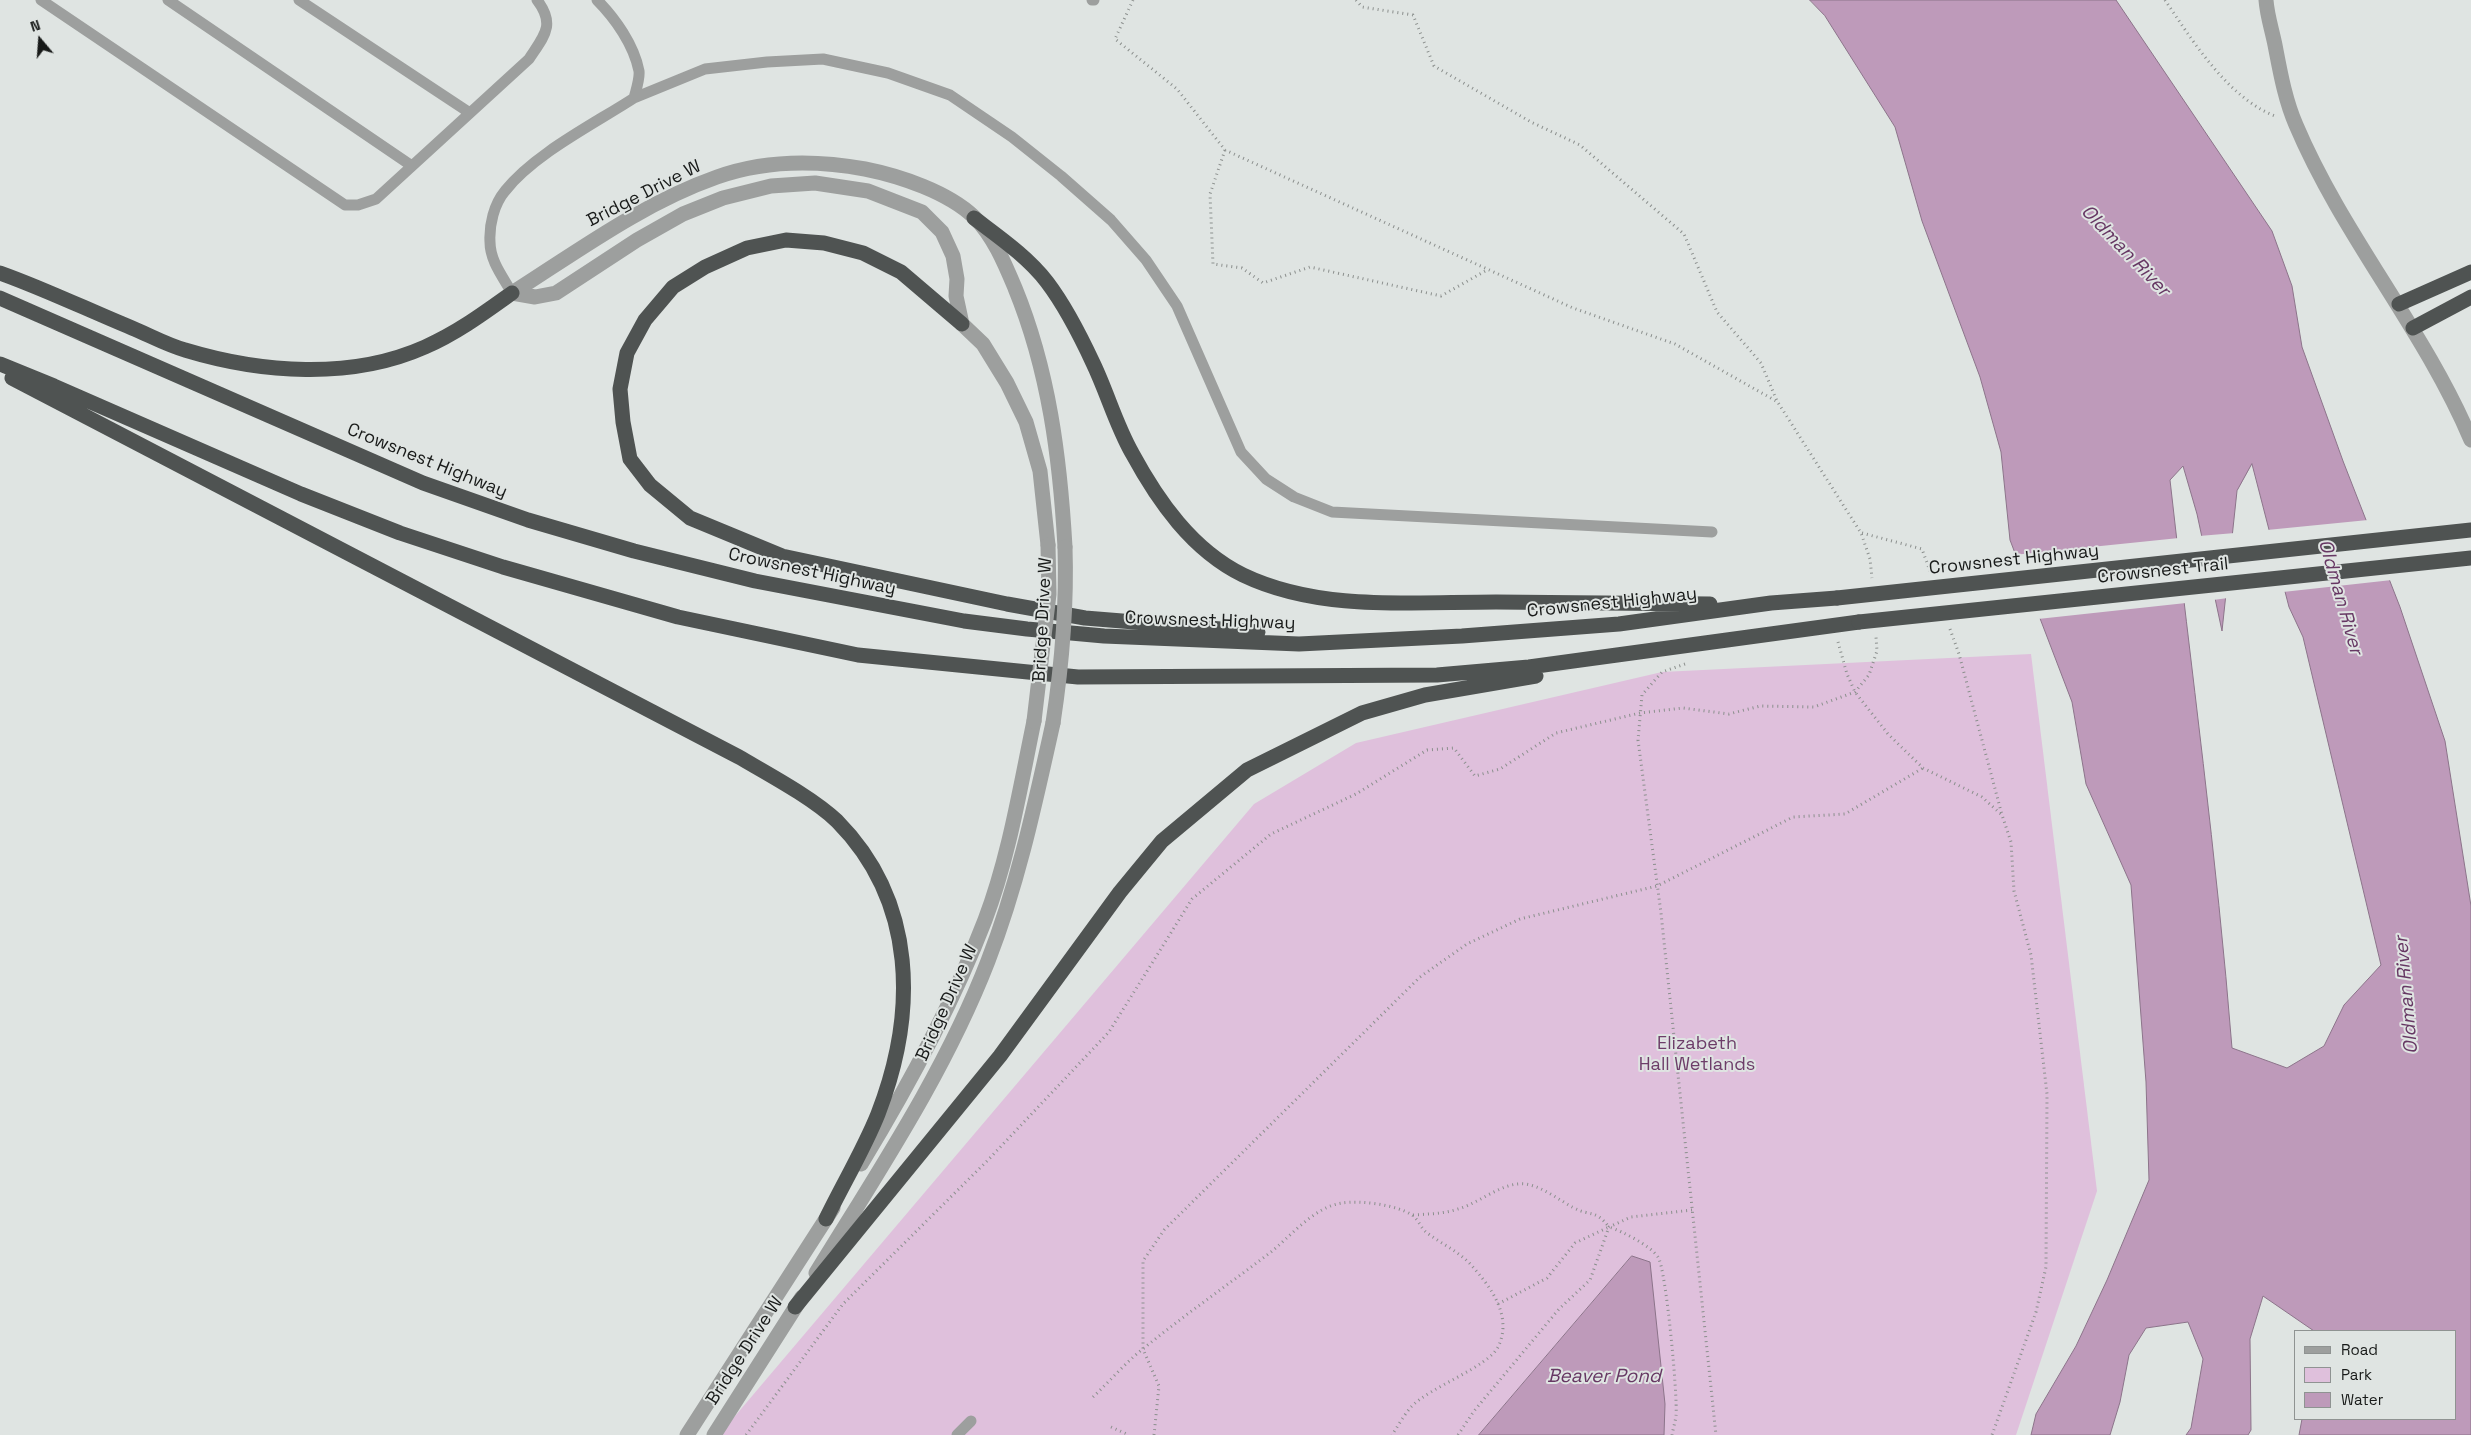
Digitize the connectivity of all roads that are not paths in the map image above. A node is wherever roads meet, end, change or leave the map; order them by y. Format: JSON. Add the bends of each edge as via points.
{"nodes":[{"id":1,"x":41,"y":0,"type":"edge"},
{"id":2,"x":168,"y":0,"type":"edge"},
{"id":3,"x":299,"y":0,"type":"edge"},
{"id":4,"x":537,"y":0,"type":"edge"},
{"id":5,"x":597,"y":0,"type":"edge"},
{"id":6,"x":2266,"y":1,"type":"edge"},
{"id":7,"x":634,"y":98,"type":"junction"},
{"id":8,"x":470,"y":114,"type":"junction"},
{"id":9,"x":412,"y":166,"type":"junction"},
{"id":10,"x":974,"y":218,"type":"junction"},
{"id":11,"x":0,"y":272,"type":"edge"},
{"id":12,"x":2471,"y":272,"type":"edge"},
{"id":13,"x":512,"y":293,"type":"junction"},
{"id":14,"x":2471,"y":297,"type":"edge"},
{"id":15,"x":0,"y":298,"type":"edge"},
{"id":16,"x":2399,"y":304,"type":"junction"},
{"id":17,"x":962,"y":324,"type":"junction"},
{"id":18,"x":2413,"y":328,"type":"junction"},
{"id":19,"x":0,"y":364,"type":"edge"},
{"id":20,"x":0,"y":372,"type":"edge"},
{"id":21,"x":2471,"y":440,"type":"edge"},
{"id":22,"x":2471,"y":530,"type":"edge"},
{"id":23,"x":1712,"y":532,"type":"dead end"},
{"id":24,"x":2471,"y":558,"type":"edge"},
{"id":25,"x":1771,"y":603,"type":"junction"},
{"id":26,"x":1859,"y":622,"type":"junction"},
{"id":27,"x":1364,"y":641,"type":"junction"},
{"id":28,"x":826,"y":1219,"type":"junction"},
{"id":29,"x":795,"y":1307,"type":"junction"},
{"id":30,"x":971,"y":1421,"type":"dead end"},
{"id":31,"x":687,"y":1435,"type":"edge"},
{"id":32,"x":714,"y":1435,"type":"edge"},
{"id":33,"x":957,"y":1435,"type":"edge"}],
"edges":[{"from":1,"to":9,"type":"lane","via":[[345,205],[376,199]]},
{"from":2,"to":9,"type":"lane"},
{"from":3,"to":8,"type":"lane"},
{"from":4,"to":8,"type":"lane","via":[[547,12],[547,32],[529,59]]},
{"from":5,"to":7,"type":"lane","via":[[630,45],[640,72]]},
{"from":6,"to":16,"type":"street","via":[[2295,124],[2338,205]]},
{"from":7,"to":13,"type":"lane","via":[[531,165],[504,192],[492,216],[490,242],[494,263]]},
{"from":7,"to":23,"type":"lane","via":[[705,69],[823,59],[888,73],[950,95],[1019,143],[1112,220],[1146,260],[1177,306],[1241,452],[1266,479],[1294,497],[1332,512]]},
{"from":8,"to":9,"type":"lane"},
{"from":10,"to":13,"type":"street","name":"Bridge Drive W","via":[[921,185],[880,172],[841,164],[795,162],[762,165],[718,177],[676,194],[629,219]]},
{"from":10,"to":25,"type":"highway","via":[[1010,245],[1046,281],[1071,318],[1130,450],[1172,516],[1203,547],[1241,574],[1285,592],[1380,602]]},
{"from":10,"to":29,"type":"street","name":"Bridge Drive W","bridge":true,"via":[[994,245],[1026,314],[1042,366],[1059,457],[1067,589],[1064,643],[1053,723],[1027,844],[988,961],[966,1011],[903,1132]]},
{"from":11,"to":13,"type":"highway","via":[[183,350],[275,368],[350,367],[389,360],[459,330]]},
{"from":12,"to":16,"type":"highway"},
{"from":13,"to":17,"type":"street","via":[[534,297],[556,293],[637,240],[683,214],[723,198],[771,186],[815,183],[868,191],[922,212],[942,232],[953,256]]},
{"from":14,"to":18,"type":"highway"},
{"from":15,"to":27,"type":"highway","name":"Crowsnest Highway","via":[[423,483],[528,520],[634,552],[878,606],[1027,630],[1299,644]]},
{"from":16,"to":18,"type":"street"},
{"from":17,"to":27,"type":"highway","via":[[901,272],[863,253],[786,240],[747,248],[705,267],[673,287],[645,320],[627,353],[620,389],[630,459],[650,485],[690,518],[782,556],[1085,618]]},
{"from":17,"to":28,"type":"street","name":"Bridge Drive W","bridge":true,"via":[[983,344],[1007,384],[1026,422],[1040,471],[1048,545],[1049,594],[1034,722],[1001,867],[985,920],[941,1025],[908,1086]]},
{"from":18,"to":21,"type":"street"},
{"from":19,"to":26,"type":"highway","via":[[301,494],[400,533],[585,592],[678,617],[858,654],[1078,677],[1436,675],[1529,667]]},
{"from":20,"to":28,"type":"highway","via":[[739,757],[835,820],[866,854],[885,892],[905,978],[894,1065],[877,1114]]},
{"from":22,"to":25,"type":"highway","name":"Crowsnest Highway","bridge":true},
{"from":24,"to":26,"type":"highway","name":"Crowsnest Trail","bridge":true},
{"from":25,"to":27,"type":"highway","name":"Crowsnest Highway","via":[[1619,624]]},
{"from":26,"to":29,"type":"highway","via":[[1425,695],[1362,713],[1247,770],[1162,842],[1150,856],[1000,1056]]},
{"from":28,"to":31,"type":"street","name":"Bridge Drive W"},
{"from":29,"to":32,"type":"street","name":"Bridge Drive W"},
{"from":30,"to":33,"type":"lane"}]}
